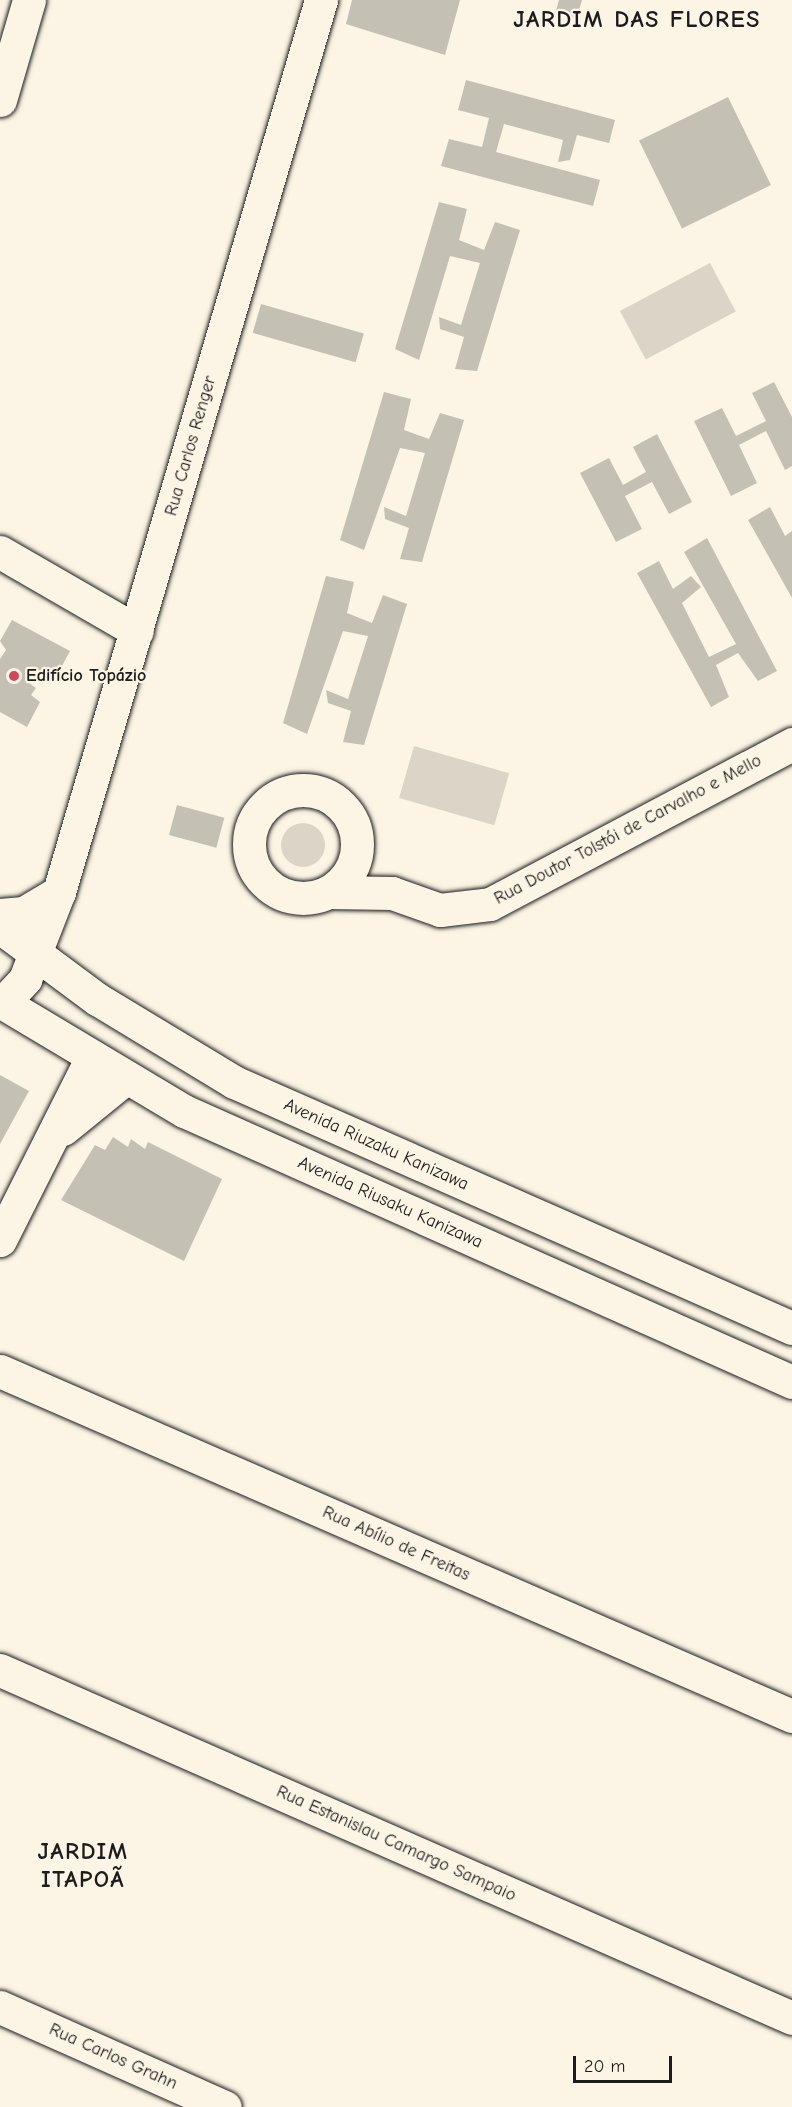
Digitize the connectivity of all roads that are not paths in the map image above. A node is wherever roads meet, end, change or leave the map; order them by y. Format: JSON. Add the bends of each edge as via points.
{"nodes":[{"id":1,"x":29,"y":0,"type":"edge"},
{"id":2,"x":321,"y":0,"type":"edge"},
{"id":3,"x":0,"y":100,"type":"edge"},
{"id":4,"x":0,"y":552,"type":"edge"},
{"id":5,"x":137,"y":631,"type":"junction"},
{"id":6,"x":792,"y":744,"type":"edge"},
{"id":7,"x":357,"y":848,"type":"junction"},
{"id":8,"x":329,"y":891,"type":"junction"},
{"id":9,"x":59,"y":892,"type":"junction"},
{"id":10,"x":392,"y":893,"type":"junction"},
{"id":11,"x":0,"y":915,"type":"edge"},
{"id":12,"x":0,"y":927,"type":"edge"},
{"id":13,"x":37,"y":951,"type":"junction"},
{"id":14,"x":2,"y":1002,"type":"edge"},
{"id":15,"x":137,"y":1024,"type":"junction"},
{"id":16,"x":92,"y":1057,"type":"junction"},
{"id":17,"x":127,"y":1077,"type":"junction"},
{"id":18,"x":49,"y":1143,"type":"junction"},
{"id":19,"x":0,"y":1240,"type":"edge"},
{"id":20,"x":792,"y":1328,"type":"edge"},
{"id":21,"x":0,"y":1371,"type":"edge"},
{"id":22,"x":792,"y":1382,"type":"edge"},
{"id":23,"x":0,"y":1670,"type":"edge"},
{"id":24,"x":792,"y":1716,"type":"edge"},
{"id":25,"x":0,"y":2007,"type":"edge"},
{"id":26,"x":792,"y":2018,"type":"edge"},
{"id":27,"x":225,"y":2107,"type":"edge"}],
"edges":[{"from":1,"to":3,"type":"street"},
{"from":2,"to":5,"type":"street","name":"Rua Carlos Renger"},
{"from":4,"to":5,"type":"street"},
{"from":5,"to":9,"type":"street","name":"Rua Carlos Renger"},
{"from":6,"to":10,"type":"street","name":"Rua Doutor Tolstói de Carvalho e Mello","via":[[490,904],[440,910]]},
{"from":7,"to":8,"type":"street","via":[[353,866]]},
{"from":7,"to":8,"type":"street","name":"Rua Doutor Tolstói de Carvalho e Mello","via":[[349,814],[320,792],[285,792],[257,814],[248,848],[263,880],[294,897]]},
{"from":7,"to":10,"type":"street","name":"Rua Doutor Tolstói de Carvalho e Mello"},
{"from":8,"to":10,"type":"street","name":"Rua Doutor Tolstói de Carvalho e Mello"},
{"from":9,"to":11,"type":"street","via":[[24,913]]},
{"from":9,"to":13,"type":"street","name":"Rua Carlos Renger"},
{"from":12,"to":13,"type":"street"},
{"from":13,"to":14,"type":"street","via":[[25,979]]},
{"from":13,"to":15,"type":"street","name":"Avenida Riuzaku Kanizawa"},
{"from":14,"to":16,"type":"street","name":"Avenida Riusaku Kanizawa"},
{"from":15,"to":16,"type":"street","via":[[104,1032]]},
{"from":15,"to":17,"type":"street","via":[[145,1054]]},
{"from":15,"to":20,"type":"street","name":"Avenida Riuzaku Kanizawa","via":[[234,1082]]},
{"from":16,"to":17,"type":"street","name":"Avenida Riusaku Kanizawa"},
{"from":16,"to":18,"type":"street"},
{"from":17,"to":18,"type":"street"},
{"from":17,"to":22,"type":"street","name":"Avenida Riusaku Kanizawa","via":[[184,1111]]},
{"from":18,"to":19,"type":"street"},
{"from":21,"to":24,"type":"street","name":"Rua Abílio de Freitas"},
{"from":23,"to":26,"type":"street","name":"Rua Estanislau Camargo Sampaio"},
{"from":25,"to":27,"type":"street","name":"Rua Carlos Grahn"}]}
